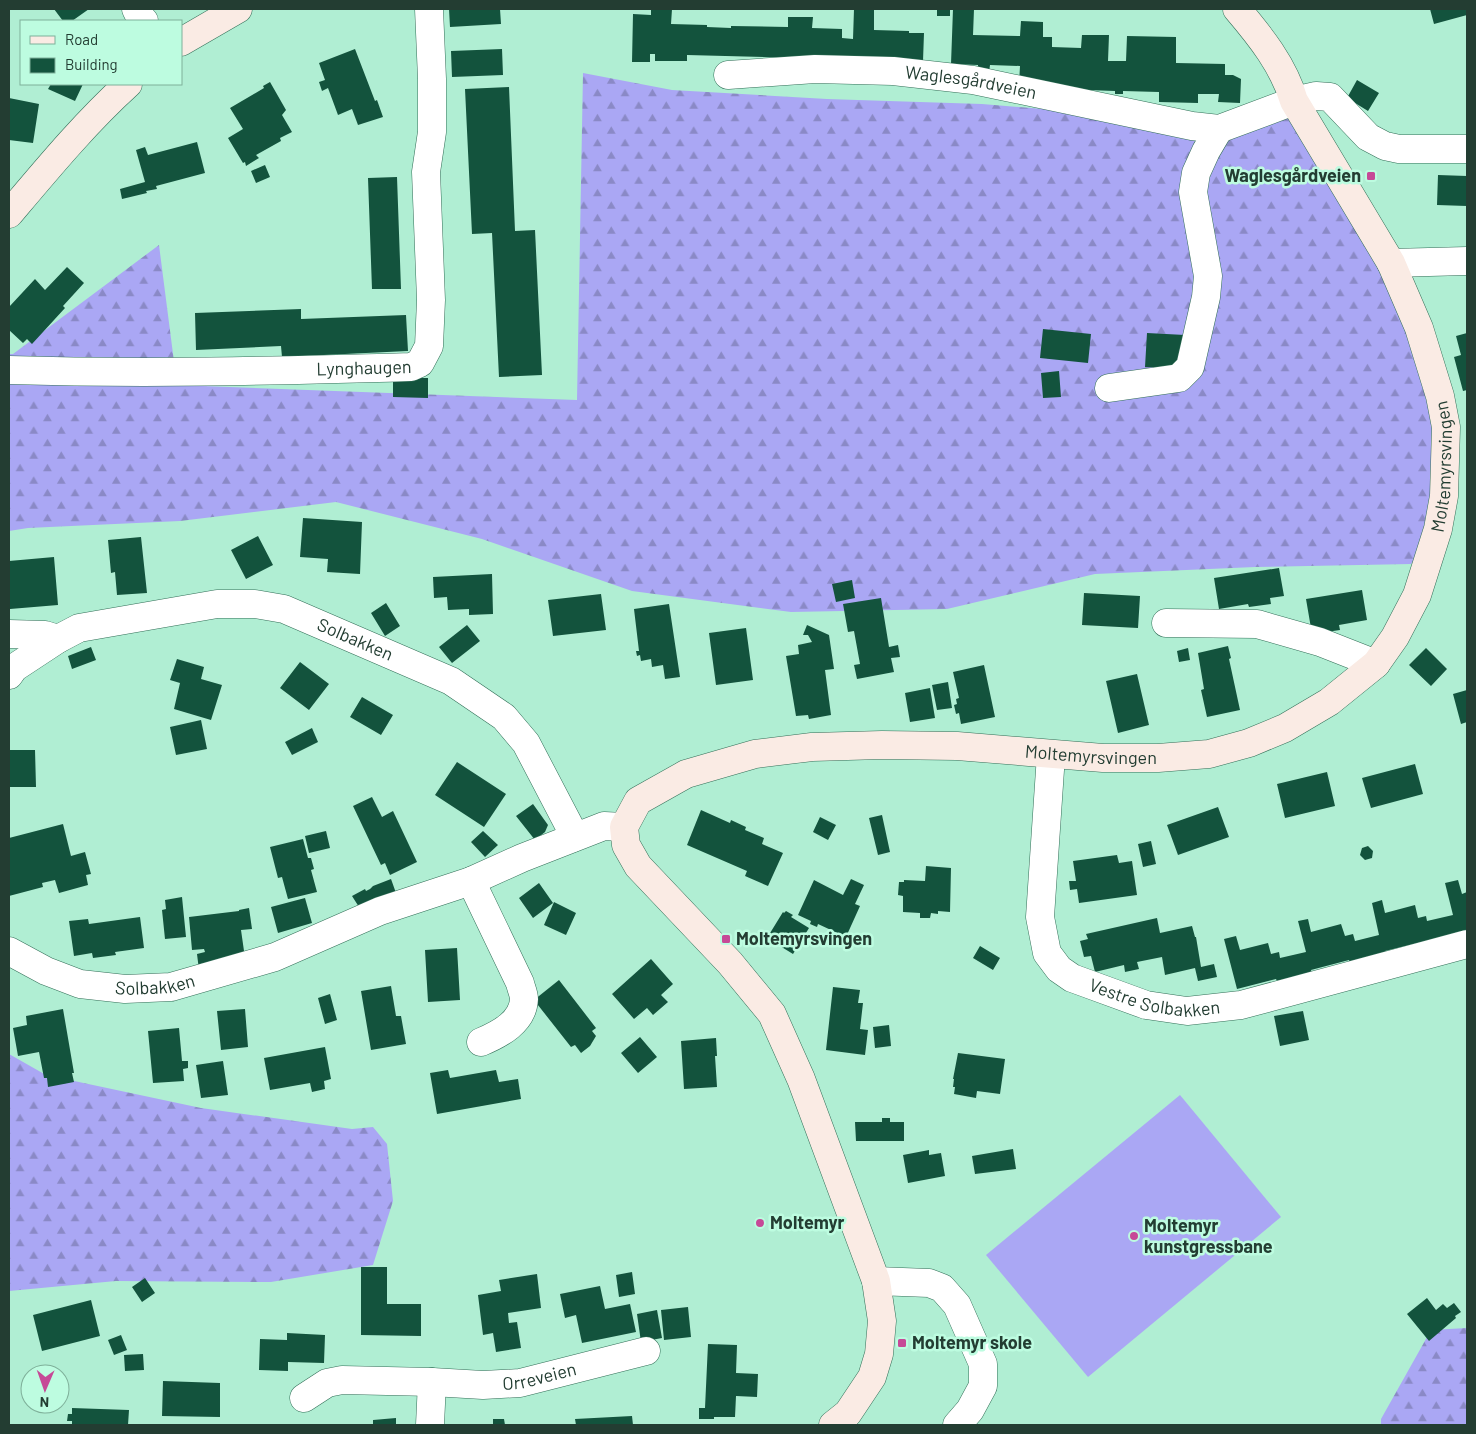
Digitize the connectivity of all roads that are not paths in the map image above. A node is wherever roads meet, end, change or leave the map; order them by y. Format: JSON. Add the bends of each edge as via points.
{"nodes":[{"id":1,"x":136,"y":9,"type":"edge"},
{"id":2,"x":238,"y":9,"type":"edge"},
{"id":3,"x":429,"y":9,"type":"edge"},
{"id":4,"x":1237,"y":9,"type":"edge"},
{"id":5,"x":143,"y":20,"type":"edge"},
{"id":6,"x":182,"y":41,"type":"edge"},
{"id":7,"x":728,"y":75,"type":"dead end"},
{"id":8,"x":127,"y":85,"type":"edge"},
{"id":9,"x":1294,"y":101,"type":"junction"},
{"id":10,"x":1219,"y":129,"type":"junction"},
{"id":11,"x":1467,"y":149,"type":"edge"},
{"id":12,"x":9,"y":214,"type":"edge"},
{"id":13,"x":1467,"y":261,"type":"edge"},
{"id":14,"x":1391,"y":263,"type":"junction"},
{"id":15,"x":9,"y":370,"type":"edge"},
{"id":16,"x":1109,"y":388,"type":"dead end"},
{"id":17,"x":1166,"y":623,"type":"dead end"},
{"id":18,"x":9,"y":634,"type":"edge"},
{"id":19,"x":58,"y":639,"type":"junction"},
{"id":20,"x":1376,"y":664,"type":"junction"},
{"id":21,"x":9,"y":675,"type":"edge"},
{"id":22,"x":1051,"y":755,"type":"junction"},
{"id":23,"x":624,"y":827,"type":"junction"},
{"id":24,"x":572,"y":838,"type":"junction"},
{"id":25,"x":471,"y":881,"type":"junction"},
{"id":26,"x":1467,"y":944,"type":"edge"},
{"id":27,"x":9,"y":951,"type":"edge"},
{"id":28,"x":481,"y":1042,"type":"dead end"},
{"id":29,"x":876,"y":1281,"type":"junction"},
{"id":30,"x":646,"y":1351,"type":"dead end"},
{"id":31,"x":432,"y":1382,"type":"junction"},
{"id":32,"x":304,"y":1398,"type":"dead end"},
{"id":33,"x":430,"y":1425,"type":"edge"},
{"id":34,"x":833,"y":1425,"type":"edge"},
{"id":35,"x":957,"y":1425,"type":"edge"}],
"edges":[{"from":1,"to":5,"type":"street"},
{"from":2,"to":6,"type":"main road"},
{"from":3,"to":15,"type":"street","name":"Lynghaugen","via":[[432,132],[426,172],[431,300],[429,346],[420,363],[411,367],[335,369]]},
{"from":4,"to":9,"type":"main road","via":[[1264,42]]},
{"from":7,"to":10,"type":"street","name":"Waglesgårdveien","via":[[815,70],[893,71],[964,79]]},
{"from":8,"to":12,"type":"main road"},
{"from":9,"to":10,"type":"street","name":"Waglesgårdveien"},
{"from":9,"to":11,"type":"street","name":"Waglesgårdveien","via":[[1316,96],[1330,97],[1368,137],[1385,146]]},
{"from":9,"to":14,"type":"main road"},
{"from":10,"to":16,"type":"street","via":[[1196,173],[1193,192],[1208,276],[1190,367],[1179,378]]},
{"from":13,"to":14,"type":"street"},
{"from":14,"to":20,"type":"main road","name":"Moltemyrsvingen","via":[[1419,328],[1440,396],[1446,427],[1444,496],[1438,529],[1417,595]]},
{"from":17,"to":20,"type":"street","via":[[1257,624],[1320,642]]},
{"from":18,"to":19,"type":"street","via":[[45,635]]},
{"from":19,"to":21,"type":"street","name":"Solbakken","via":[[14,668]]},
{"from":19,"to":24,"type":"street","name":"Solbakken","via":[[79,628],[217,604],[255,604],[284,609],[451,681],[504,717],[526,742],[572,831]]},
{"from":20,"to":22,"type":"main road","name":"Moltemyrsvingen","via":[[1329,702],[1285,728],[1249,743],[1209,754],[1158,758]]},
{"from":22,"to":23,"type":"main road","name":"Moltemyrsvingen","via":[[958,746],[882,745],[812,747],[755,754],[686,774],[638,801]]},
{"from":22,"to":26,"type":"street","name":"Vestre Solbakken","via":[[1040,917],[1047,953],[1059,969],[1072,978],[1146,1005],[1187,1011],[1241,1005]]},
{"from":23,"to":24,"type":"street","name":"Solbakken","via":[[604,826]]},
{"from":23,"to":29,"type":"main road","via":[[626,845],[638,866],[730,963],[772,1014],[801,1080]]},
{"from":24,"to":25,"type":"street","name":"Solbakken"},
{"from":25,"to":27,"type":"street","name":"Solbakken","via":[[380,911],[275,957],[171,987],[125,989],[80,984],[46,971]]},
{"from":25,"to":28,"type":"street","via":[[524,997],[516,1020],[498,1035]]},
{"from":29,"to":34,"type":"main road","via":[[882,1321],[879,1354],[872,1377],[848,1413]]},
{"from":29,"to":35,"type":"street","via":[[929,1283],[942,1288],[957,1305],[983,1364],[983,1386],[979,1396]]},
{"from":30,"to":31,"type":"street","name":"Orreveien","via":[[520,1383],[483,1386]]},
{"from":31,"to":32,"type":"street","name":"Orreveien","via":[[342,1380],[327,1383]]},
{"from":31,"to":33,"type":"street"}]}
